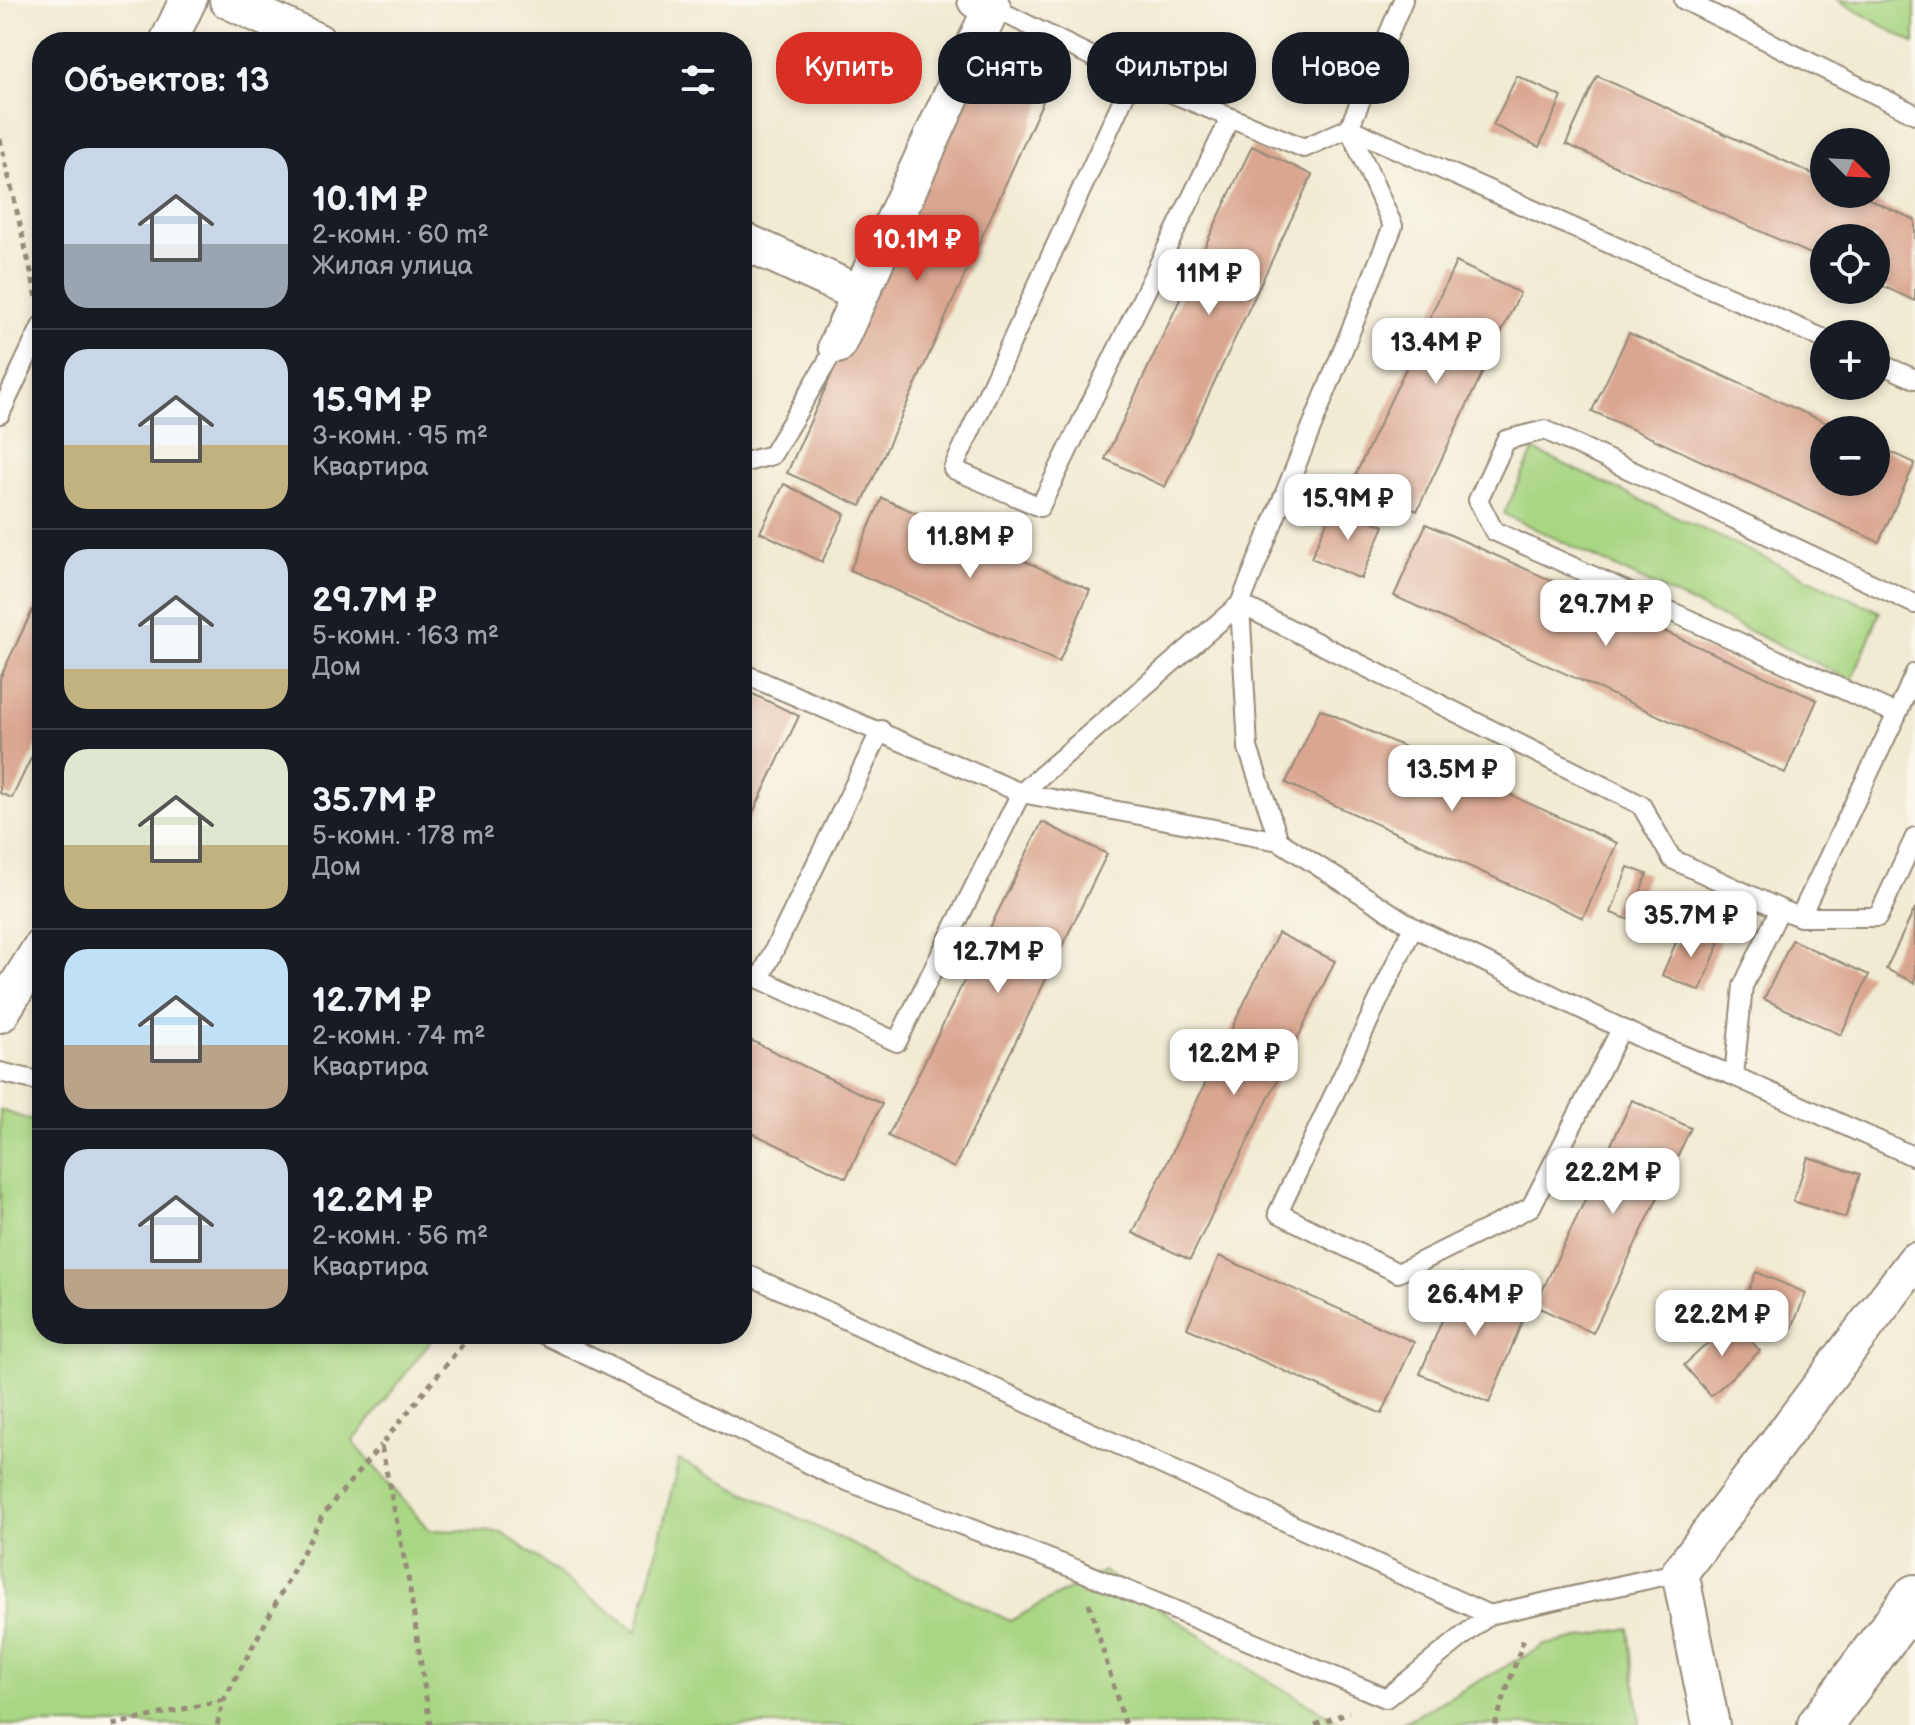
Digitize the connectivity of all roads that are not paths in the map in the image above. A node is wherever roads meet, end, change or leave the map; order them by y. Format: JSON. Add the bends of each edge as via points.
{"nodes":[{"id":1,"x":188,"y":0,"type":"edge"},
{"id":2,"x":228,"y":0,"type":"edge"},
{"id":3,"x":1403,"y":0,"type":"edge"},
{"id":4,"x":1684,"y":0,"type":"edge"},
{"id":5,"x":987,"y":2,"type":"edge"},
{"id":6,"x":173,"y":32,"type":"edge"},
{"id":7,"x":297,"y":32,"type":"edge"},
{"id":8,"x":1087,"y":53,"type":"edge"},
{"id":9,"x":1121,"y":104,"type":"edge"},
{"id":10,"x":1195,"y":104,"type":"edge"},
{"id":11,"x":1915,"y":114,"type":"edge"},
{"id":12,"x":1230,"y":119,"type":"junction"},
{"id":13,"x":1349,"y":128,"type":"junction"},
{"id":14,"x":752,"y":245,"type":"edge"},
{"id":15,"x":860,"y":294,"type":"junction"},
{"id":16,"x":1810,"y":333,"type":"edge"},
{"id":17,"x":837,"y":345,"type":"joint"},
{"id":18,"x":32,"y":346,"type":"edge"},
{"id":19,"x":1890,"y":368,"type":"edge"},
{"id":20,"x":1915,"y":379,"type":"edge"},
{"id":21,"x":0,"y":414,"type":"edge"},
{"id":22,"x":752,"y":460,"type":"edge"},
{"id":23,"x":1240,"y":604,"type":"junction"},
{"id":24,"x":1915,"y":604,"type":"edge"},
{"id":25,"x":1915,"y":673,"type":"edge"},
{"id":26,"x":752,"y":677,"type":"edge"},
{"id":27,"x":1897,"y":714,"type":"junction"},
{"id":28,"x":881,"y":730,"type":"junction"},
{"id":29,"x":1021,"y":793,"type":"junction"},
{"id":30,"x":1915,"y":837,"type":"edge"},
{"id":31,"x":1279,"y":841,"type":"junction"},
{"id":32,"x":1780,"y":909,"type":"junction"},
{"id":33,"x":1800,"y":917,"type":"junction"},
{"id":34,"x":1413,"y":927,"type":"junction"},
{"id":35,"x":32,"y":962,"type":"edge"},
{"id":36,"x":0,"y":1014,"type":"edge"},
{"id":37,"x":1621,"y":1029,"type":"junction"},
{"id":38,"x":0,"y":1072,"type":"edge"},
{"id":39,"x":1734,"y":1076,"type":"junction"},
{"id":40,"x":32,"y":1080,"type":"edge"},
{"id":41,"x":1915,"y":1135,"type":"edge"},
{"id":42,"x":1909,"y":1154,"type":"edge"},
{"id":43,"x":1915,"y":1261,"type":"edge"},
{"id":44,"x":752,"y":1277,"type":"edge"},
{"id":45,"x":563,"y":1344,"type":"edge"},
{"id":46,"x":1680,"y":1572,"type":"junction"},
{"id":47,"x":1915,"y":1597,"type":"edge"},
{"id":48,"x":1489,"y":1615,"type":"junction"},
{"id":49,"x":1711,"y":1725,"type":"edge"},
{"id":50,"x":1820,"y":1725,"type":"edge"}],
"edges":[{"from":1,"to":6,"type":"street"},
{"from":2,"to":7,"type":"street"},
{"from":3,"to":13,"type":"lane"},
{"from":4,"to":11,"type":"lane"},
{"from":5,"to":8,"type":"lane"},
{"from":5,"to":15,"type":"street"},
{"from":9,"to":12,"type":"lane","via":[[953,469],[1040,507]]},
{"from":10,"to":12,"type":"lane"},
{"from":12,"to":13,"type":"lane","via":[[1304,148]]},
{"from":13,"to":16,"type":"lane"},
{"from":13,"to":23,"type":"lane","via":[[1393,226]]},
{"from":14,"to":15,"type":"street"},
{"from":15,"to":17,"type":"street"},
{"from":17,"to":22,"type":"lane","via":[[772,455]]},
{"from":18,"to":21,"type":"lane"},
{"from":19,"to":20,"type":"lane"},
{"from":23,"to":29,"type":"lane"},
{"from":23,"to":31,"type":"lane","via":[[1248,748]]},
{"from":23,"to":32,"type":"lane","via":[[1641,805],[1672,859]]},
{"from":24,"to":27,"type":"lane","via":[[1545,430],[1506,440],[1478,500],[1494,531]]},
{"from":25,"to":27,"type":"lane"},
{"from":26,"to":28,"type":"lane"},
{"from":27,"to":33,"type":"lane"},
{"from":28,"to":29,"type":"lane"},
{"from":28,"to":29,"type":"lane","via":[[760,979],[897,1042]]},
{"from":29,"to":31,"type":"lane"},
{"from":30,"to":33,"type":"lane","via":[[1878,917]]},
{"from":31,"to":34,"type":"lane"},
{"from":32,"to":33,"type":"lane"},
{"from":32,"to":39,"type":"lane","via":[[1743,986]]},
{"from":34,"to":37,"type":"lane"},
{"from":34,"to":37,"type":"lane","via":[[1278,1213],[1398,1273],[1531,1207]]},
{"from":35,"to":36,"type":"street"},
{"from":37,"to":39,"type":"lane"},
{"from":38,"to":40,"type":"lane"},
{"from":39,"to":42,"type":"lane"},
{"from":41,"to":42,"type":"lane"},
{"from":43,"to":46,"type":"street"},
{"from":44,"to":48,"type":"lane"},
{"from":45,"to":48,"type":"lane","via":[[834,1476],[1386,1698]]},
{"from":46,"to":48,"type":"lane"},
{"from":46,"to":49,"type":"street"},
{"from":47,"to":50,"type":"street"}]}
